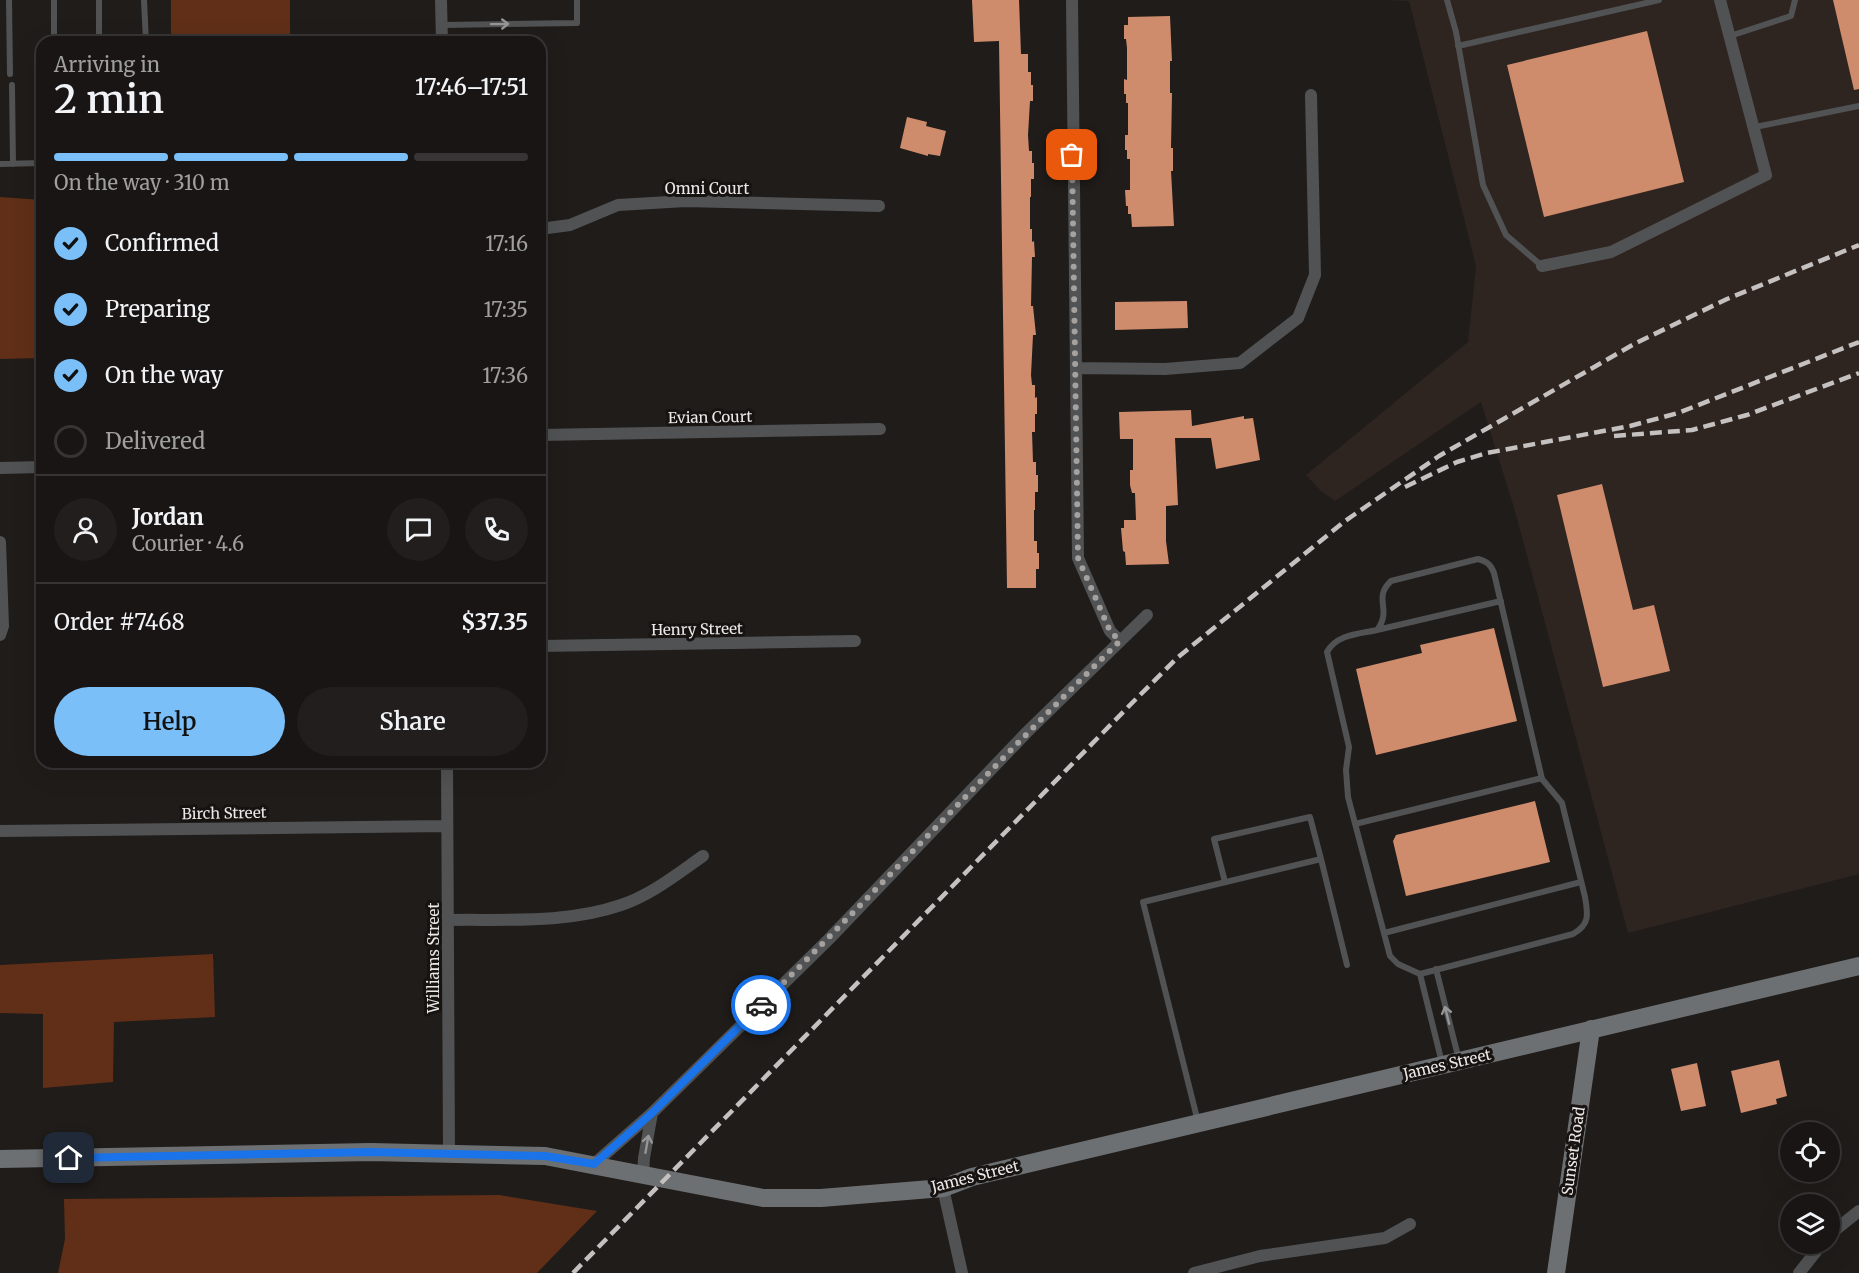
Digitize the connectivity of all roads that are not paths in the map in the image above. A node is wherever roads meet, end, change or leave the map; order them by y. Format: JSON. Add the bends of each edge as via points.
{"nodes":[{"id":1,"x":9,"y":0,"type":"edge"},
{"id":2,"x":54,"y":0,"type":"edge"},
{"id":3,"x":99,"y":0,"type":"edge"},
{"id":4,"x":144,"y":0,"type":"edge"},
{"id":5,"x":441,"y":0,"type":"edge"},
{"id":6,"x":577,"y":0,"type":"edge"},
{"id":7,"x":1072,"y":0,"type":"edge"},
{"id":8,"x":1447,"y":0,"type":"edge"},
{"id":9,"x":1659,"y":0,"type":"edge"},
{"id":10,"x":1720,"y":0,"type":"edge"},
{"id":11,"x":1795,"y":0,"type":"edge"},
{"id":12,"x":441,"y":25,"type":"junction"},
{"id":13,"x":54,"y":36,"type":"edge"},
{"id":14,"x":99,"y":36,"type":"edge"},
{"id":15,"x":146,"y":36,"type":"edge"},
{"id":16,"x":442,"y":36,"type":"edge"},
{"id":17,"x":1730,"y":37,"type":"junction"},
{"id":18,"x":1458,"y":46,"type":"junction"},
{"id":19,"x":10,"y":74,"type":"dead end"},
{"id":20,"x":12,"y":85,"type":"dead end"},
{"id":21,"x":1311,"y":95,"type":"dead end"},
{"id":22,"x":1859,"y":106,"type":"edge"},
{"id":23,"x":1755,"y":127,"type":"junction"},
{"id":24,"x":36,"y":163,"type":"edge"},
{"id":25,"x":0,"y":164,"type":"edge"},
{"id":26,"x":13,"y":164,"type":"junction"},
{"id":27,"x":879,"y":206,"type":"dead end"},
{"id":28,"x":546,"y":228,"type":"edge"},
{"id":29,"x":1542,"y":266,"type":"joint"},
{"id":30,"x":1076,"y":368,"type":"junction"},
{"id":31,"x":880,"y":429,"type":"dead end"},
{"id":32,"x":546,"y":435,"type":"edge"},
{"id":33,"x":36,"y":467,"type":"edge"},
{"id":34,"x":0,"y":468,"type":"edge"},
{"id":35,"x":0,"y":542,"type":"edge"},
{"id":36,"x":1501,"y":601,"type":"junction"},
{"id":37,"x":1147,"y":615,"type":"dead end"},
{"id":38,"x":1377,"y":630,"type":"junction"},
{"id":39,"x":1,"y":631,"type":"edge"},
{"id":40,"x":855,"y":641,"type":"dead end"},
{"id":41,"x":1120,"y":641,"type":"junction"},
{"id":42,"x":546,"y":646,"type":"edge"},
{"id":43,"x":447,"y":768,"type":"edge"},
{"id":44,"x":1542,"y":778,"type":"junction"},
{"id":45,"x":1355,"y":824,"type":"junction"},
{"id":46,"x":447,"y":826,"type":"junction"},
{"id":47,"x":0,"y":831,"type":"edge"},
{"id":48,"x":703,"y":856,"type":"dead end"},
{"id":49,"x":1320,"y":859,"type":"junction"},
{"id":50,"x":1225,"y":882,"type":"junction"},
{"id":51,"x":1581,"y":882,"type":"junction"},
{"id":52,"x":448,"y":920,"type":"junction"},
{"id":53,"x":1384,"y":933,"type":"junction"},
{"id":54,"x":1347,"y":965,"type":"dead end"},
{"id":55,"x":1859,"y":966,"type":"edge"},
{"id":56,"x":1436,"y":969,"type":"junction"},
{"id":57,"x":1420,"y":974,"type":"junction"},
{"id":58,"x":1591,"y":1029,"type":"junction"},
{"id":59,"x":1450,"y":1063,"type":"junction"},
{"id":60,"x":652,"y":1113,"type":"junction"},
{"id":61,"x":1198,"y":1123,"type":"junction"},
{"id":62,"x":449,"y":1154,"type":"junction"},
{"id":63,"x":0,"y":1159,"type":"edge"},
{"id":64,"x":594,"y":1164,"type":"junction"},
{"id":65,"x":643,"y":1175,"type":"junction"},
{"id":66,"x":943,"y":1188,"type":"junction"},
{"id":67,"x":1859,"y":1211,"type":"edge"},
{"id":68,"x":1410,"y":1224,"type":"dead end"},
{"id":69,"x":1840,"y":1226,"type":"edge"},
{"id":70,"x":1814,"y":1254,"type":"edge"},
{"id":71,"x":962,"y":1273,"type":"edge"},
{"id":72,"x":1194,"y":1273,"type":"edge"},
{"id":73,"x":1556,"y":1273,"type":"edge"},
{"id":74,"x":1799,"y":1273,"type":"edge"}],
"edges":[{"from":1,"to":19,"type":"lane"},
{"from":2,"to":13,"type":"lane"},
{"from":3,"to":14,"type":"lane"},
{"from":4,"to":15,"type":"lane"},
{"from":5,"to":12,"type":"street"},
{"from":12,"to":6,"type":"lane","one_way":true,"via":[[577,23]]},
{"from":7,"to":30,"type":"street"},
{"from":8,"to":18,"type":"lane"},
{"from":9,"to":18,"type":"lane"},
{"from":10,"to":17,"type":"street"},
{"from":11,"to":17,"type":"lane","via":[[1791,16]]},
{"from":12,"to":16,"type":"street"},
{"from":17,"to":23,"type":"street"},
{"from":18,"to":29,"type":"lane","via":[[1482,185],[1506,235]]},
{"from":20,"to":26,"type":"lane"},
{"from":21,"to":30,"type":"street","via":[[1315,275],[1298,318],[1240,363],[1165,369]]},
{"from":22,"to":23,"type":"lane"},
{"from":23,"to":29,"type":"street","via":[[1766,175],[1611,252]]},
{"from":24,"to":26,"type":"lane"},
{"from":25,"to":26,"type":"lane"},
{"from":27,"to":28,"type":"street","name":"Omni Court","via":[[686,201],[618,206],[570,225]]},
{"from":30,"to":41,"type":"street","via":[[1078,558],[1110,631]]},
{"from":31,"to":32,"type":"street","name":"Evian Court"},
{"from":33,"to":34,"type":"street"},
{"from":35,"to":39,"type":"street"},
{"from":36,"to":38,"type":"lane"},
{"from":36,"to":38,"type":"lane","via":[[1491,565],[1478,559],[1391,581],[1381,595],[1385,613]]},
{"from":36,"to":44,"type":"lane"},
{"from":37,"to":41,"type":"street"},
{"from":38,"to":45,"type":"lane","via":[[1339,639],[1327,652],[1349,747],[1346,779]]},
{"from":40,"to":42,"type":"street","name":"Henry Street"},
{"from":41,"to":60,"type":"street","via":[[829,939]]},
{"from":43,"to":46,"type":"street","name":"Williams Street"},
{"from":44,"to":45,"type":"lane"},
{"from":44,"to":51,"type":"lane","via":[[1562,802]]},
{"from":45,"to":53,"type":"lane"},
{"from":46,"to":47,"type":"street","name":"Birch Street"},
{"from":46,"to":52,"type":"street","name":"Williams Street"},
{"from":48,"to":52,"type":"street","via":[[663,884],[622,905],[578,916]]},
{"from":49,"to":50,"type":"lane"},
{"from":49,"to":50,"type":"lane","via":[[1310,817],[1214,839]]},
{"from":49,"to":54,"type":"lane"},
{"from":50,"to":61,"type":"lane","via":[[1143,902]]},
{"from":51,"to":53,"type":"lane"},
{"from":51,"to":56,"type":"lane","via":[[1586,922],[1573,934]]},
{"from":52,"to":62,"type":"street","name":"Williams Street"},
{"from":53,"to":57,"type":"lane","via":[[1390,956]]},
{"from":55,"to":58,"type":"street","name":"James Street"},
{"from":56,"to":57,"type":"lane"},
{"from":59,"to":56,"type":"lane","one_way":true},
{"from":57,"to":59,"type":"lane"},
{"from":58,"to":59,"type":"street","name":"James Street"},
{"from":58,"to":73,"type":"street","name":"Sunset Road"},
{"from":59,"to":61,"type":"street","name":"James Street"},
{"from":60,"to":64,"type":"street"},
{"from":65,"to":60,"type":"street","one_way":true},
{"from":61,"to":66,"type":"street","name":"James Street","via":[[972,1177]]},
{"from":62,"to":63,"type":"street","name":"James Street"},
{"from":62,"to":64,"type":"street","name":"James Street","via":[[545,1156]]},
{"from":64,"to":65,"type":"street","name":"James Street"},
{"from":65,"to":66,"type":"street","name":"James Street","via":[[763,1198],[821,1198]]},
{"from":66,"to":71,"type":"street"},
{"from":67,"to":69,"type":"street"},
{"from":68,"to":72,"type":"street","via":[[1385,1238],[1260,1256]]},
{"from":70,"to":74,"type":"street"}]}
